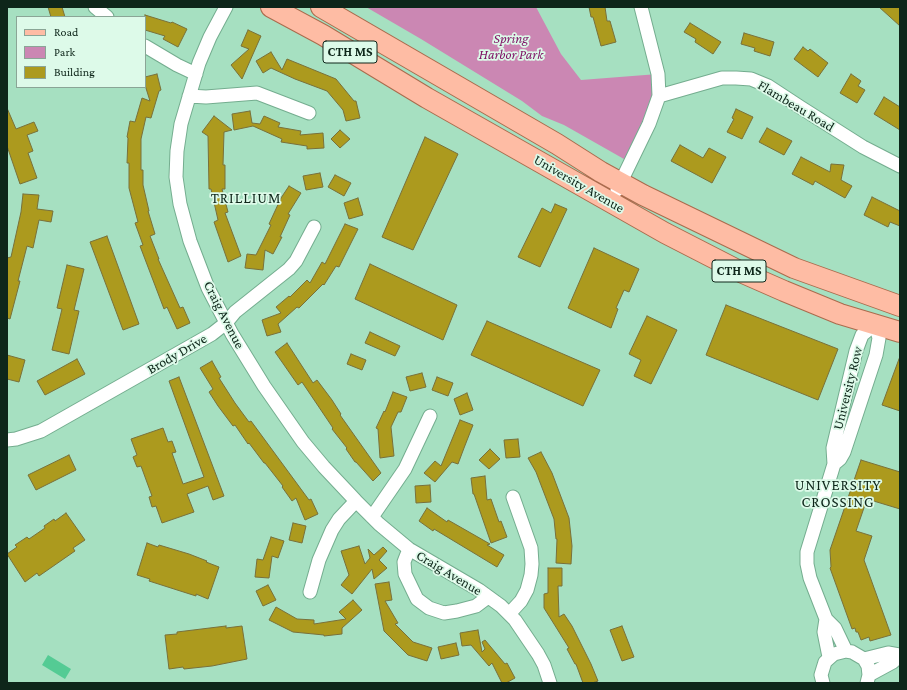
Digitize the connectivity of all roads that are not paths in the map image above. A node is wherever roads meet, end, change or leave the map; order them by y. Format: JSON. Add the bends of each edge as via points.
{"nodes":[{"id":1,"x":95,"y":7,"type":"edge"},
{"id":2,"x":226,"y":7,"type":"edge"},
{"id":3,"x":271,"y":7,"type":"edge"},
{"id":4,"x":321,"y":7,"type":"edge"},
{"id":5,"x":640,"y":7,"type":"edge"},
{"id":6,"x":106,"y":16,"type":"edge"},
{"id":7,"x":146,"y":47,"type":"edge"},
{"id":8,"x":196,"y":74,"type":"junction"},
{"id":9,"x":189,"y":96,"type":"junction"},
{"id":10,"x":659,"y":96,"type":"junction"},
{"id":11,"x":309,"y":113,"type":"dead end"},
{"id":12,"x":487,"y":132,"type":"junction"},
{"id":13,"x":576,"y":156,"type":"junction"},
{"id":14,"x":900,"y":166,"type":"edge"},
{"id":15,"x":620,"y":183,"type":"junction"},
{"id":16,"x":609,"y":202,"type":"junction"},
{"id":17,"x":314,"y":226,"type":"dead end"},
{"id":18,"x":665,"y":234,"type":"junction"},
{"id":19,"x":742,"y":244,"type":"junction"},
{"id":20,"x":794,"y":268,"type":"junction"},
{"id":21,"x":900,"y":306,"type":"edge"},
{"id":22,"x":900,"y":317,"type":"edge"},
{"id":23,"x":226,"y":323,"type":"junction"},
{"id":24,"x":875,"y":324,"type":"junction"},
{"id":25,"x":900,"y":332,"type":"edge"},
{"id":26,"x":430,"y":416,"type":"dead end"},
{"id":27,"x":7,"y":440,"type":"edge"},
{"id":28,"x":834,"y":464,"type":"junction"},
{"id":29,"x":513,"y":497,"type":"dead end"},
{"id":30,"x":356,"y":501,"type":"junction"},
{"id":31,"x":372,"y":517,"type":"junction"},
{"id":32,"x":409,"y":549,"type":"junction"},
{"id":33,"x":310,"y":592,"type":"dead end"},
{"id":34,"x":488,"y":597,"type":"junction"},
{"id":35,"x":509,"y":614,"type":"junction"},
{"id":36,"x":826,"y":619,"type":"junction"},
{"id":37,"x":846,"y":651,"type":"junction"},
{"id":38,"x":900,"y":655,"type":"edge"},
{"id":39,"x":829,"y":657,"type":"junction"},
{"id":40,"x":864,"y":659,"type":"junction"},
{"id":41,"x":868,"y":679,"type":"edge"},
{"id":42,"x":550,"y":683,"type":"edge"},
{"id":43,"x":823,"y":683,"type":"edge"}],
"edges":[{"from":1,"to":6,"type":"street"},
{"from":2,"to":8,"type":"street","name":"Craig Avenue","via":[[210,37]]},
{"from":3,"to":12,"type":"main road","name":"University Avenue","number":"CTH MS"},
{"from":4,"to":13,"type":"main road","name":"University Avenue","number":"CTH MS"},
{"from":5,"to":10,"type":"street","via":[[658,74]]},
{"from":7,"to":8,"type":"street"},
{"from":8,"to":9,"type":"street","name":"Craig Avenue"},
{"from":9,"to":11,"type":"street","via":[[256,93]]},
{"from":9,"to":23,"type":"street","name":"Craig Avenue","via":[[177,151],[176,177],[180,204],[190,241],[208,288]]},
{"from":10,"to":14,"type":"street","name":"Flambeau Road","via":[[722,78],[751,79],[768,86],[862,147]]},
{"from":10,"to":15,"type":"street","via":[[649,124]]},
{"from":12,"to":13,"type":"main road","via":[[494,128],[503,129]]},
{"from":12,"to":16,"type":"main road","name":"University Avenue","number":"CTH MS"},
{"from":13,"to":15,"type":"main road","name":"University Avenue","number":"CTH MS"},
{"from":15,"to":16,"type":"street"},
{"from":15,"to":19,"type":"main road","name":"University Avenue","number":"CTH MS"},
{"from":16,"to":18,"type":"main road","name":"University Avenue","number":"CTH MS"},
{"from":17,"to":23,"type":"street","name":"Brody Drive","via":[[296,261],[289,269],[235,312]]},
{"from":18,"to":19,"type":"main road","via":[[700,242],[720,254],[732,254]]},
{"from":18,"to":24,"type":"main road","name":"University Avenue","number":"CTH MS","via":[[784,291],[840,314]]},
{"from":19,"to":20,"type":"main road","name":"University Avenue","number":"CTH MS"},
{"from":20,"to":21,"type":"main road","name":"University Avenue","number":"CTH MS"},
{"from":20,"to":24,"type":"main road","via":[[869,313]]},
{"from":22,"to":24,"type":"main road","via":[[886,318]]},
{"from":23,"to":27,"type":"street","name":"Brody Drive","via":[[212,334],[40,431]]},
{"from":23,"to":30,"type":"street","name":"Craig Avenue","via":[[264,386],[303,442]]},
{"from":24,"to":25,"type":"main road","name":"University Avenue","number":"CTH MS"},
{"from":24,"to":28,"type":"street","name":"University Row","via":[[879,340],[875,358],[844,452]]},
{"from":24,"to":28,"type":"street","name":"University Row","via":[[862,335],[856,351],[833,448]]},
{"from":26,"to":31,"type":"street","via":[[405,469]]},
{"from":28,"to":36,"type":"street","name":"University Row","via":[[807,552],[810,578]]},
{"from":29,"to":35,"type":"street","via":[[531,548],[532,564],[527,590]]},
{"from":30,"to":31,"type":"street","name":"Craig Avenue"},
{"from":30,"to":33,"type":"street","via":[[332,530]]},
{"from":31,"to":32,"type":"street","name":"Craig Avenue"},
{"from":32,"to":34,"type":"street","name":"Craig Avenue"},
{"from":32,"to":34,"type":"street","name":"Craig Avenue","via":[[404,562],[405,574],[417,599],[429,608],[444,613],[457,611],[476,606]]},
{"from":34,"to":35,"type":"street","name":"Craig Avenue"},
{"from":35,"to":42,"type":"street","name":"Craig Avenue","via":[[538,654]]},
{"from":36,"to":37,"type":"street","name":"University Row","via":[[835,628]]},
{"from":36,"to":39,"type":"street","name":"University Row","via":[[824,632]]},
{"from":37,"to":39,"type":"street"},
{"from":37,"to":40,"type":"street"},
{"from":38,"to":40,"type":"street","via":[[888,653]]},
{"from":38,"to":41,"type":"street"},
{"from":39,"to":43,"type":"street","via":[[822,668]]},
{"from":40,"to":41,"type":"street","via":[[868,666]]}]}
